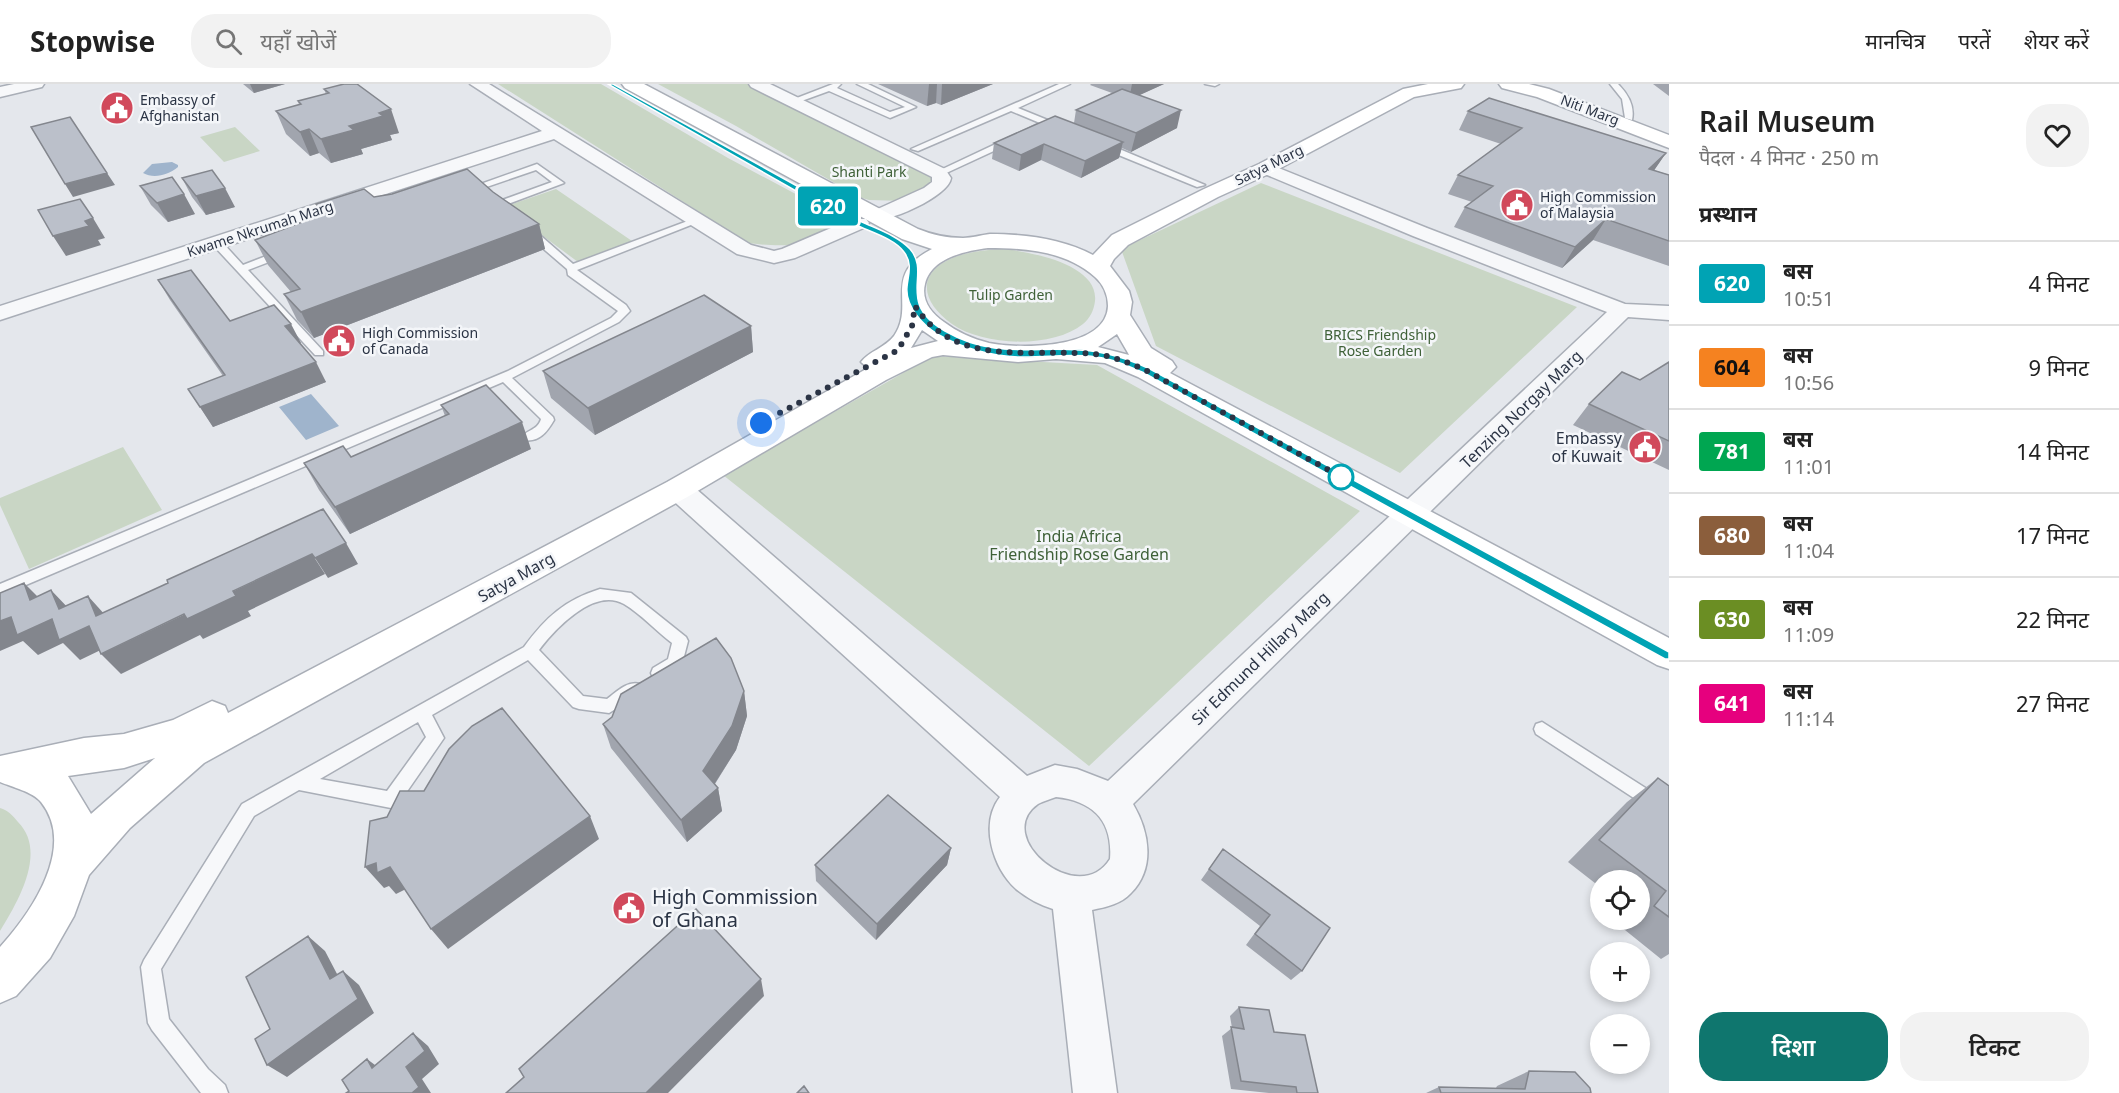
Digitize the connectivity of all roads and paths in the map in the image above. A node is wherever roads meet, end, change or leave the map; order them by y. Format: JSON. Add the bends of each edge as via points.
{"nodes":[{"id":1,"x":36,"y":84,"type":"edge"},
{"id":2,"x":478,"y":84,"type":"edge"},
{"id":3,"x":611,"y":84,"type":"edge"},
{"id":4,"x":631,"y":84,"type":"edge"},
{"id":5,"x":757,"y":84,"type":"edge"},
{"id":6,"x":861,"y":84,"type":"edge"},
{"id":7,"x":1066,"y":84,"type":"edge"},
{"id":8,"x":1209,"y":84,"type":"edge"},
{"id":9,"x":1215,"y":84,"type":"edge"},
{"id":10,"x":1386,"y":84,"type":"edge"},
{"id":11,"x":1455,"y":84,"type":"edge"},
{"id":12,"x":1509,"y":84,"type":"edge"},
{"id":13,"x":1540,"y":84,"type":"edge"},
{"id":14,"x":1614,"y":84,"type":"edge"},
{"id":15,"x":834,"y":85,"type":"edge"},
{"id":16,"x":0,"y":92,"type":"edge"},
{"id":17,"x":792,"y":101,"type":"junction"},
{"id":18,"x":1011,"y":108,"type":"junction"},
{"id":19,"x":1629,"y":118,"type":"junction"},
{"id":20,"x":1047,"y":123,"type":"junction"},
{"id":21,"x":1057,"y":127,"type":"edge"},
{"id":22,"x":555,"y":133,"type":"junction"},
{"id":23,"x":1669,"y":135,"type":"edge"},
{"id":24,"x":1088,"y":139,"type":"edge"},
{"id":25,"x":1669,"y":142,"type":"edge"},
{"id":26,"x":915,"y":149,"type":"dead end"},
{"id":27,"x":1266,"y":168,"type":"junction"},
{"id":28,"x":939,"y":173,"type":"junction"},
{"id":29,"x":1200,"y":185,"type":"junction"},
{"id":30,"x":451,"y":196,"type":"edge"},
{"id":31,"x":878,"y":216,"type":"junction"},
{"id":32,"x":696,"y":221,"type":"junction"},
{"id":33,"x":859,"y":224,"type":"junction"},
{"id":34,"x":217,"y":243,"type":"junction"},
{"id":35,"x":964,"y":244,"type":"junction"},
{"id":36,"x":1039,"y":244,"type":"junction"},
{"id":37,"x":293,"y":250,"type":"edge"},
{"id":38,"x":241,"y":268,"type":"junction"},
{"id":39,"x":572,"y":268,"type":"junction"},
{"id":40,"x":1098,"y":268,"type":"junction"},
{"id":41,"x":915,"y":291,"type":"junction"},
{"id":42,"x":1622,"y":310,"type":"junction"},
{"id":43,"x":0,"y":313,"type":"edge"},
{"id":44,"x":1669,"y":313,"type":"edge"},
{"id":45,"x":1118,"y":315,"type":"junction"},
{"id":46,"x":991,"y":351,"type":"junction"},
{"id":47,"x":1057,"y":352,"type":"junction"},
{"id":48,"x":319,"y":354,"type":"dead end"},
{"id":49,"x":504,"y":377,"type":"junction"},
{"id":50,"x":528,"y":437,"type":"dead end"},
{"id":51,"x":678,"y":489,"type":"junction"},
{"id":52,"x":1415,"y":511,"type":"junction"},
{"id":53,"x":0,"y":590,"type":"edge"},
{"id":54,"x":1669,"y":644,"type":"edge"},
{"id":55,"x":530,"y":651,"type":"junction"},
{"id":56,"x":1669,"y":655,"type":"edge"},
{"id":57,"x":422,"y":711,"type":"junction"},
{"id":58,"x":1542,"y":729,"type":"dead end"},
{"id":59,"x":9,"y":769,"type":"edge"},
{"id":60,"x":296,"y":782,"type":"junction"},
{"id":61,"x":1022,"y":794,"type":"junction"},
{"id":62,"x":1110,"y":803,"type":"junction"},
{"id":63,"x":1669,"y":813,"type":"edge"},
{"id":64,"x":72,"y":864,"type":"junction"},
{"id":65,"x":1071,"y":896,"type":"junction"},
{"id":66,"x":0,"y":980,"type":"edge"},
{"id":67,"x":217,"y":1093,"type":"edge"},
{"id":68,"x":1095,"y":1093,"type":"edge"}],
"edges":[{"from":1,"to":16,"type":"street"},
{"from":2,"to":22,"type":"street"},
{"from":3,"to":33,"type":"main road"},
{"from":4,"to":31,"type":"main road"},
{"from":5,"to":17,"type":"street"},
{"from":6,"to":15,"type":"lane","via":[[912,106],[890,115]]},
{"from":7,"to":18,"type":"lane"},
{"from":8,"to":9,"type":"lane"},
{"from":10,"to":29,"type":"main road","name":"Satya Marg"},
{"from":11,"to":27,"type":"main road","name":"Satya Marg","via":[[1409,93]]},
{"from":12,"to":25,"type":"main road","name":"Niti Marg","via":[[1543,93]]},
{"from":13,"to":19,"type":"main road","name":"Niti Marg"},
{"from":14,"to":19,"type":"lane","via":[[1626,97]]},
{"from":15,"to":17,"type":"lane"},
{"from":17,"to":28,"type":"street"},
{"from":18,"to":20,"type":"lane"},
{"from":18,"to":26,"type":"lane"},
{"from":19,"to":23,"type":"main road","name":"Niti Marg"},
{"from":20,"to":21,"type":"lane"},
{"from":20,"to":28,"type":"lane"},
{"from":22,"to":32,"type":"street"},
{"from":22,"to":34,"type":"street","name":"Kwame Nkrumah Marg"},
{"from":24,"to":29,"type":"lane"},
{"from":27,"to":40,"type":"main road","name":"Satya Marg","via":[[1120,240]]},
{"from":27,"to":42,"type":"street"},
{"from":28,"to":31,"type":"street","via":[[941,184],[931,192]]},
{"from":29,"to":36,"type":"main road","name":"Satya Marg","via":[[1090,242]]},
{"from":30,"to":39,"type":"lane","via":[[537,167],[559,183],[497,207],[550,246]]},
{"from":31,"to":35,"type":"main road","via":[[924,240]]},
{"from":32,"to":33,"type":"street","via":[[744,250],[774,256],[788,254]]},
{"from":32,"to":39,"type":"lane"},
{"from":33,"to":41,"type":"main road","via":[[904,247],[912,261]]},
{"from":34,"to":38,"type":"lane"},
{"from":34,"to":43,"type":"street","name":"Kwame Nkrumah Marg"},
{"from":35,"to":36,"type":"main road"},
{"from":35,"to":41,"type":"main road","via":[[922,265]]},
{"from":36,"to":40,"type":"main road"},
{"from":37,"to":38,"type":"lane"},
{"from":38,"to":48,"type":"lane"},
{"from":39,"to":49,"type":"lane","via":[[572,273],[622,307],[621,316]]},
{"from":40,"to":45,"type":"main road","via":[[1115,286]]},
{"from":41,"to":46,"type":"main road","via":[[930,324],[942,333]]},
{"from":41,"to":59,"type":"main road","name":"Satya Marg","via":[[912,326],[898,350],[183,733],[124,751]]},
{"from":42,"to":44,"type":"street"},
{"from":42,"to":52,"type":"street","name":"Tenzing Norgay Marg"},
{"from":45,"to":47,"type":"main road","via":[[1097,338]]},
{"from":45,"to":52,"type":"main road","via":[[1137,348],[1155,363]]},
{"from":46,"to":47,"type":"main road"},
{"from":46,"to":51,"type":"main road","name":"Satya Marg","via":[[943,347],[923,352],[848,390]]},
{"from":47,"to":52,"type":"main road","via":[[1109,356],[1147,371]]},
{"from":49,"to":50,"type":"lane","via":[[547,417],[541,431]]},
{"from":49,"to":53,"type":"lane"},
{"from":51,"to":61,"type":"street"},
{"from":51,"to":64,"type":"main road","name":"Satya Marg","via":[[190,751],[116,815]]},
{"from":52,"to":54,"type":"main road"},
{"from":52,"to":56,"type":"main road"},
{"from":52,"to":62,"type":"street","name":"Sir Edmund Hillary Marg"},
{"from":55,"to":55,"type":"lane","via":[[549,625],[579,603],[600,595],[626,597],[680,641],[675,663],[609,706],[579,702]]},
{"from":55,"to":57,"type":"lane"},
{"from":57,"to":60,"type":"lane"},
{"from":57,"to":60,"type":"lane","via":[[435,738],[391,800]]},
{"from":58,"to":63,"type":"lane"},
{"from":59,"to":64,"type":"main road","via":[[54,788],[74,820]]},
{"from":60,"to":67,"type":"lane","via":[[248,810],[151,967],[159,1023]]},
{"from":61,"to":62,"type":"street","via":[[1037,784],[1075,783],[1094,790]]},
{"from":61,"to":65,"type":"street","via":[[1011,808],[1006,825],[1016,862],[1030,878],[1049,890]]},
{"from":62,"to":65,"type":"street","via":[[1129,837],[1130,856],[1123,873],[1101,891]]},
{"from":64,"to":66,"type":"main road","via":[[59,901],[34,942]]},
{"from":65,"to":68,"type":"street"}]}
